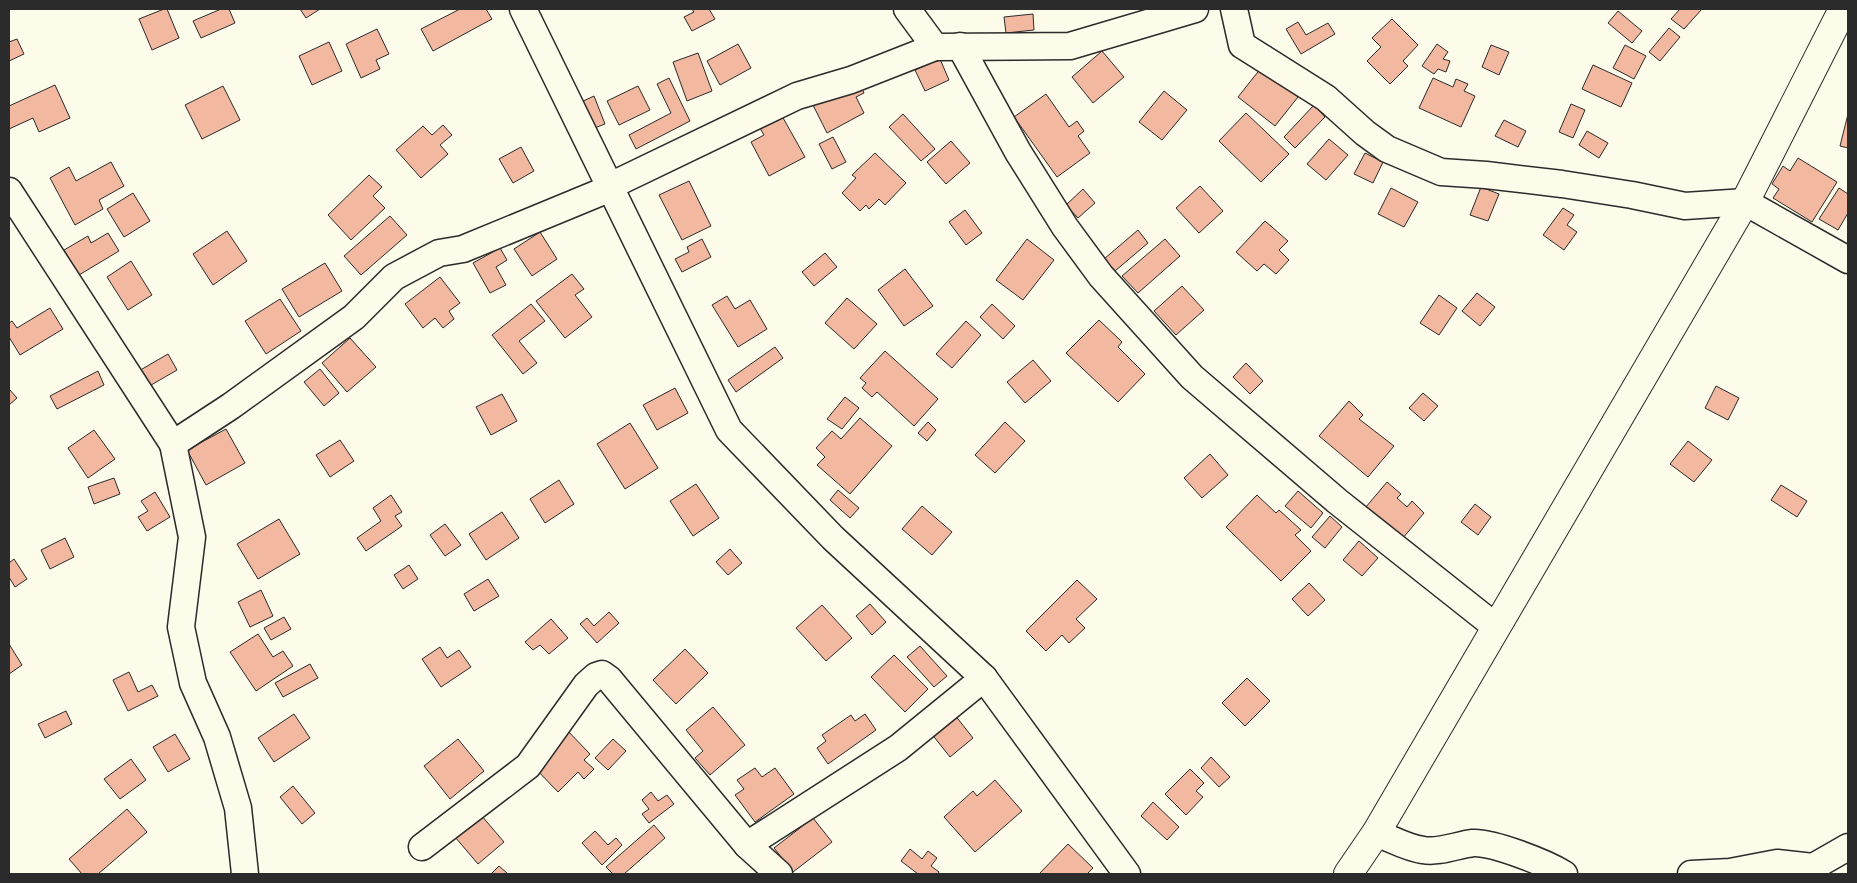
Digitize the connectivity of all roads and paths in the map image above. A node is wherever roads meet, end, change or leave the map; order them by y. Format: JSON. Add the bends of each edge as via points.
{"nodes":[{"id":1,"x":523,"y":9,"type":"edge"},
{"id":2,"x":907,"y":9,"type":"edge"},
{"id":3,"x":1195,"y":9,"type":"edge"},
{"id":4,"x":1234,"y":9,"type":"edge"},
{"id":5,"x":1843,"y":9,"type":"edge"},
{"id":6,"x":948,"y":46,"type":"junction"},
{"id":7,"x":610,"y":188,"type":"junction"},
{"id":8,"x":9,"y":191,"type":"edge"},
{"id":9,"x":1745,"y":202,"type":"junction"},
{"id":10,"x":1848,"y":260,"type":"edge"},
{"id":11,"x":173,"y":444,"type":"junction"},
{"id":12,"x":1496,"y":627,"type":"junction"},
{"id":13,"x":984,"y":678,"type":"junction"},
{"id":14,"x":1376,"y":833,"type":"junction"},
{"id":15,"x":747,"y":845,"type":"junction"},
{"id":16,"x":422,"y":847,"type":"dead end"},
{"id":17,"x":1848,"y":847,"type":"edge"},
{"id":18,"x":1800,"y":870,"type":"edge"},
{"id":19,"x":245,"y":874,"type":"edge"},
{"id":20,"x":780,"y":874,"type":"edge"},
{"id":21,"x":1127,"y":874,"type":"edge"},
{"id":22,"x":1348,"y":874,"type":"edge"},
{"id":23,"x":1564,"y":874,"type":"edge"},
{"id":24,"x":1691,"y":874,"type":"edge"}],
"edges":[{"from":1,"to":7,"type":"street"},
{"from":2,"to":6,"type":"street"},
{"from":3,"to":6,"type":"street","via":[[1070,46]]},
{"from":4,"to":9,"type":"street","via":[[1242,45],[1326,98],[1365,134],[1387,149],[1441,172],[1562,184],[1685,206]]},
{"from":5,"to":9,"type":"street"},
{"from":6,"to":7,"type":"street","via":[[797,96]]},
{"from":6,"to":12,"type":"street","via":[[1101,276],[1192,377],[1337,501]]},
{"from":7,"to":11,"type":"street","via":[[463,249],[439,253],[394,277],[354,317]]},
{"from":7,"to":13,"type":"street","via":[[728,430],[833,538]]},
{"from":8,"to":11,"type":"street"},
{"from":9,"to":10,"type":"street"},
{"from":9,"to":12,"type":"street"},
{"from":11,"to":19,"type":"street","via":[[192,537],[181,627],[193,683],[217,736],[238,808]]},
{"from":12,"to":14,"type":"street"},
{"from":13,"to":15,"type":"street","via":[[898,748]]},
{"from":13,"to":21,"type":"street"},
{"from":14,"to":22,"type":"street"},
{"from":14,"to":23,"type":"street","via":[[1432,851],[1474,843],[1488,844],[1531,857]]},
{"from":15,"to":16,"type":"street","via":[[609,678],[602,674],[586,685],[528,766]]},
{"from":15,"to":20,"type":"street"},
{"from":17,"to":18,"type":"street","via":[[1813,867]]},
{"from":18,"to":24,"type":"street","via":[[1776,863],[1730,872]]}]}
